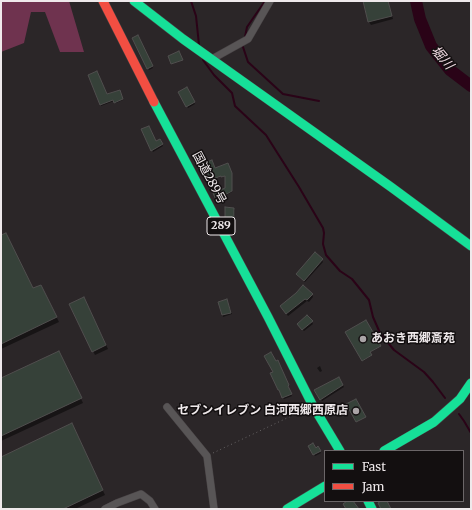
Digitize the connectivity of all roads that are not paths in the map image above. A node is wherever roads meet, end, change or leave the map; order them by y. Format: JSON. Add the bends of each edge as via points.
{"nodes":[{"id":1,"x":102,"y":1,"type":"edge"},
{"id":2,"x":134,"y":1,"type":"edge"},
{"id":3,"x":270,"y":1,"type":"edge"},
{"id":4,"x":212,"y":59,"type":"junction"},
{"id":5,"x":471,"y":246,"type":"edge"},
{"id":6,"x":471,"y":383,"type":"edge"},
{"id":7,"x":167,"y":407,"type":"dead end"},
{"id":8,"x":339,"y":450,"type":"edge"},
{"id":9,"x":386,"y":450,"type":"edge"},
{"id":10,"x":324,"y":487,"type":"edge"},
{"id":11,"x":118,"y":506,"type":"edge"},
{"id":12,"x":105,"y":509,"type":"edge"},
{"id":13,"x":155,"y":509,"type":"edge"},
{"id":14,"x":214,"y":509,"type":"edge"},
{"id":15,"x":287,"y":509,"type":"edge"}],
"edges":[{"from":1,"to":8,"type":"main road","name":"国道289号","number":"289","via":[[313,406]]},
{"from":2,"to":4,"type":"main road"},
{"from":3,"to":4,"type":"street","via":[[248,39]]},
{"from":4,"to":5,"type":"main road"},
{"from":6,"to":9,"type":"main road","via":[[460,399],[434,422]]},
{"from":7,"to":14,"type":"street","via":[[207,456]]},
{"from":10,"to":15,"type":"main road"},
{"from":11,"to":12,"type":"street"},
{"from":11,"to":13,"type":"street","via":[[141,494]]}]}
